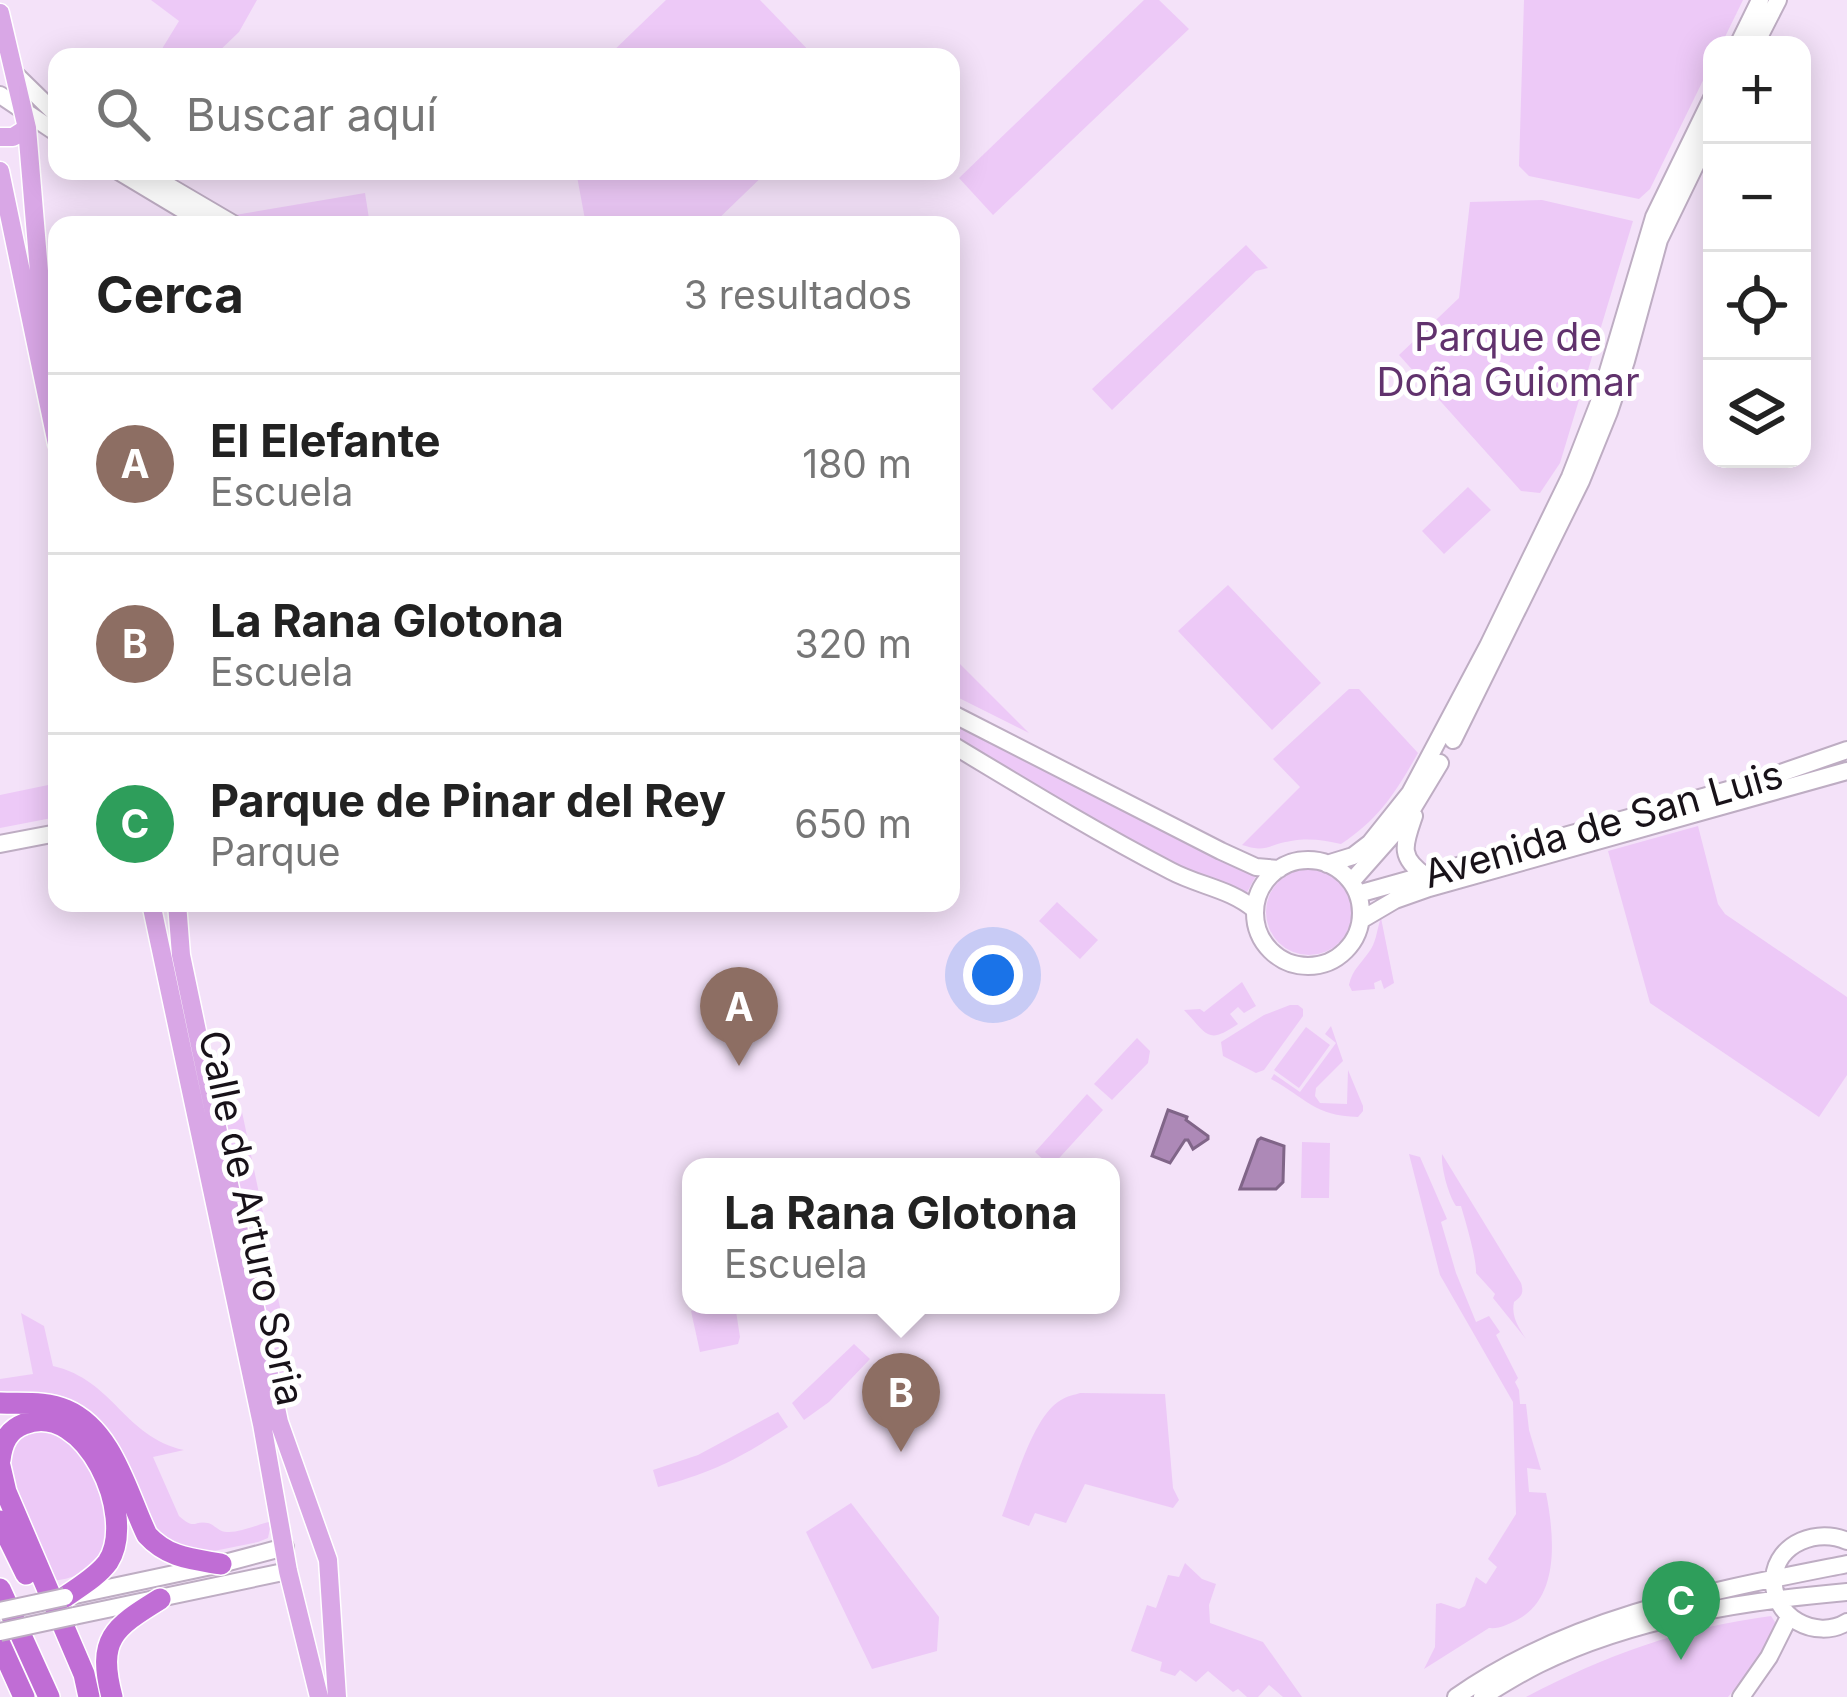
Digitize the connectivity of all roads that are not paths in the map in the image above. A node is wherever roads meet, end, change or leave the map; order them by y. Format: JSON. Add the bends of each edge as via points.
{"nodes":[{"id":1,"x":1760,"y":0,"type":"edge"},
{"id":2,"x":1778,"y":0,"type":"edge"},
{"id":3,"x":0,"y":16,"type":"edge"},
{"id":4,"x":1742,"y":36,"type":"edge"},
{"id":5,"x":1760,"y":36,"type":"edge"},
{"id":6,"x":17,"y":76,"type":"junction"},
{"id":7,"x":0,"y":94,"type":"edge"},
{"id":8,"x":48,"y":106,"type":"edge"},
{"id":9,"x":1703,"y":117,"type":"edge"},
{"id":10,"x":25,"y":120,"type":"junction"},
{"id":11,"x":48,"y":132,"type":"edge"},
{"id":12,"x":0,"y":136,"type":"edge"},
{"id":13,"x":48,"y":140,"type":"edge"},
{"id":14,"x":1706,"y":144,"type":"edge"},
{"id":15,"x":31,"y":152,"type":"junction"},
{"id":16,"x":32,"y":173,"type":"junction"},
{"id":17,"x":1,"y":174,"type":"edge"},
{"id":18,"x":133,"y":180,"type":"edge"},
{"id":19,"x":158,"y":180,"type":"edge"},
{"id":20,"x":193,"y":216,"type":"edge"},
{"id":21,"x":220,"y":216,"type":"edge"},
{"id":22,"x":48,"y":311,"type":"edge"},
{"id":23,"x":48,"y":401,"type":"edge"},
{"id":24,"x":960,"y":718,"type":"edge"},
{"id":25,"x":960,"y":749,"type":"edge"},
{"id":26,"x":1847,"y":750,"type":"edge"},
{"id":27,"x":1847,"y":771,"type":"edge"},
{"id":28,"x":1420,"y":799,"type":"junction"},
{"id":29,"x":48,"y":835,"type":"edge"},
{"id":30,"x":0,"y":844,"type":"edge"},
{"id":31,"x":1327,"y":864,"type":"junction"},
{"id":32,"x":1279,"y":869,"type":"junction"},
{"id":33,"x":1426,"y":876,"type":"junction"},
{"id":34,"x":1355,"y":888,"type":"junction"},
{"id":35,"x":1255,"y":910,"type":"junction"},
{"id":36,"x":154,"y":912,"type":"edge"},
{"id":37,"x":178,"y":912,"type":"edge"},
{"id":38,"x":1361,"y":920,"type":"junction"},
{"id":39,"x":0,"y":1403,"type":"edge"},
{"id":40,"x":0,"y":1463,"type":"edge"},
{"id":41,"x":307,"y":1498,"type":"junction"},
{"id":42,"x":278,"y":1505,"type":"junction"},
{"id":43,"x":0,"y":1521,"type":"edge"},
{"id":44,"x":0,"y":1536,"type":"edge"},
{"id":45,"x":1844,"y":1536,"type":"edge"},
{"id":46,"x":285,"y":1547,"type":"junction"},
{"id":47,"x":325,"y":1550,"type":"junction"},
{"id":48,"x":221,"y":1564,"type":"junction"},
{"id":49,"x":1847,"y":1564,"type":"edge"},
{"id":50,"x":288,"y":1570,"type":"junction"},
{"id":51,"x":1774,"y":1578,"type":"junction"},
{"id":52,"x":331,"y":1587,"type":"junction"},
{"id":53,"x":0,"y":1588,"type":"edge"},
{"id":54,"x":1847,"y":1592,"type":"edge"},
{"id":55,"x":296,"y":1594,"type":"junction"},
{"id":56,"x":1777,"y":1598,"type":"junction"},
{"id":57,"x":160,"y":1600,"type":"junction"},
{"id":58,"x":69,"y":1607,"type":"junction"},
{"id":59,"x":0,"y":1611,"type":"edge"},
{"id":60,"x":45,"y":1614,"type":"junction"},
{"id":61,"x":1790,"y":1617,"type":"junction"},
{"id":62,"x":1847,"y":1622,"type":"edge"},
{"id":63,"x":334,"y":1626,"type":"junction"},
{"id":64,"x":1809,"y":1628,"type":"junction"},
{"id":65,"x":0,"y":1631,"type":"edge"},
{"id":66,"x":304,"y":1632,"type":"junction"},
{"id":67,"x":0,"y":1644,"type":"edge"},
{"id":68,"x":24,"y":1697,"type":"edge"},
{"id":69,"x":49,"y":1697,"type":"edge"},
{"id":70,"x":87,"y":1697,"type":"edge"},
{"id":71,"x":112,"y":1697,"type":"edge"},
{"id":72,"x":319,"y":1697,"type":"edge"},
{"id":73,"x":337,"y":1697,"type":"edge"},
{"id":74,"x":1456,"y":1697,"type":"edge"},
{"id":75,"x":1482,"y":1697,"type":"edge"},
{"id":76,"x":1741,"y":1697,"type":"edge"},
{"id":77,"x":1751,"y":1697,"type":"edge"}],
"edges":[{"from":1,"to":4,"type":"street"},
{"from":2,"to":5,"type":"street"},
{"from":3,"to":6,"type":"main road"},
{"from":6,"to":8,"type":"street"},
{"from":6,"to":10,"type":"main road"},
{"from":7,"to":10,"type":"street"},
{"from":9,"to":31,"type":"street","via":[[1654,218],[1570,476],[1488,646],[1410,793],[1370,843]]},
{"from":10,"to":11,"type":"street"},
{"from":10,"to":12,"type":"main road","via":[[13,137]]},
{"from":10,"to":15,"type":"main road"},
{"from":13,"to":15,"type":"street"},
{"from":14,"to":28,"type":"street","via":[[1659,240],[1610,412],[1581,481]]},
{"from":15,"to":16,"type":"main road"},
{"from":16,"to":17,"type":"main road","via":[[18,166]]},
{"from":16,"to":22,"type":"main road"},
{"from":17,"to":23,"type":"main road"},
{"from":18,"to":20,"type":"street"},
{"from":19,"to":21,"type":"street"},
{"from":24,"to":32,"type":"street","via":[[1221,851]]},
{"from":25,"to":35,"type":"street","via":[[1102,835]]},
{"from":26,"to":33,"type":"street","name":"Avenida de San Luis"},
{"from":27,"to":38,"type":"street","name":"Avenida de San Luis","via":[[1429,888]]},
{"from":28,"to":33,"type":"street","via":[[1405,851]]},
{"from":28,"to":34,"type":"street"},
{"from":29,"to":30,"type":"street"},
{"from":31,"to":32,"type":"street"},
{"from":31,"to":34,"type":"street"},
{"from":32,"to":35,"type":"street"},
{"from":33,"to":34,"type":"street","name":"Avenida de San Luis"},
{"from":34,"to":38,"type":"street"},
{"from":35,"to":38,"type":"street","via":[[1264,943],[1302,966],[1342,955]]},
{"from":36,"to":42,"type":"main road","name":"Calle de Arturo Soria"},
{"from":37,"to":41,"type":"main road","name":"Calle de Arturo Soria","via":[[275,1406]]},
{"from":39,"to":48,"type":"highway","via":[[50,1405],[81,1418],[112,1457],[155,1544]]},
{"from":40,"to":58,"type":"highway","via":[[18,1426],[54,1421],[90,1449],[107,1481],[116,1507],[114,1547]]},
{"from":40,"to":70,"type":"highway"},
{"from":41,"to":42,"type":"main road"},
{"from":41,"to":47,"type":"main road","name":"Calle de Arturo Soria"},
{"from":42,"to":46,"type":"main road","name":"Calle de Arturo Soria"},
{"from":43,"to":60,"type":"highway"},
{"from":44,"to":60,"type":"highway"},
{"from":45,"to":51,"type":"street","via":[[1804,1538]]},
{"from":46,"to":47,"type":"main road"},
{"from":46,"to":48,"type":"street"},
{"from":46,"to":50,"type":"main road","name":"Calle de Arturo Soria"},
{"from":47,"to":50,"type":"main road"},
{"from":47,"to":52,"type":"main road","name":"Calle de Arturo Soria"},
{"from":48,"to":58,"type":"street"},
{"from":49,"to":51,"type":"street"},
{"from":50,"to":55,"type":"main road","name":"Calle de Arturo Soria"},
{"from":50,"to":57,"type":"street"},
{"from":51,"to":56,"type":"street"},
{"from":51,"to":74,"type":"street","via":[[1572,1634]]},
{"from":52,"to":55,"type":"main road","via":[[309,1600]]},
{"from":52,"to":63,"type":"main road","name":"Calle de Arturo Soria"},
{"from":53,"to":69,"type":"highway"},
{"from":54,"to":56,"type":"street"},
{"from":55,"to":66,"type":"main road","name":"Calle de Arturo Soria"},
{"from":56,"to":61,"type":"street"},
{"from":56,"to":75,"type":"street","via":[[1616,1635]]},
{"from":57,"to":58,"type":"street"},
{"from":57,"to":71,"type":"highway","via":[[122,1622],[109,1644]]},
{"from":58,"to":59,"type":"street","bridge":true},
{"from":58,"to":65,"type":"street","bridge":true},
{"from":60,"to":70,"type":"highway"},
{"from":61,"to":64,"type":"street"},
{"from":61,"to":76,"type":"street"},
{"from":62,"to":64,"type":"street"},
{"from":63,"to":66,"type":"main road","via":[[315,1618]]},
{"from":63,"to":73,"type":"main road","name":"Calle de Arturo Soria"},
{"from":64,"to":77,"type":"street","via":[[1786,1646]]},
{"from":66,"to":72,"type":"main road","name":"Calle de Arturo Soria"},
{"from":67,"to":68,"type":"highway"}]}
